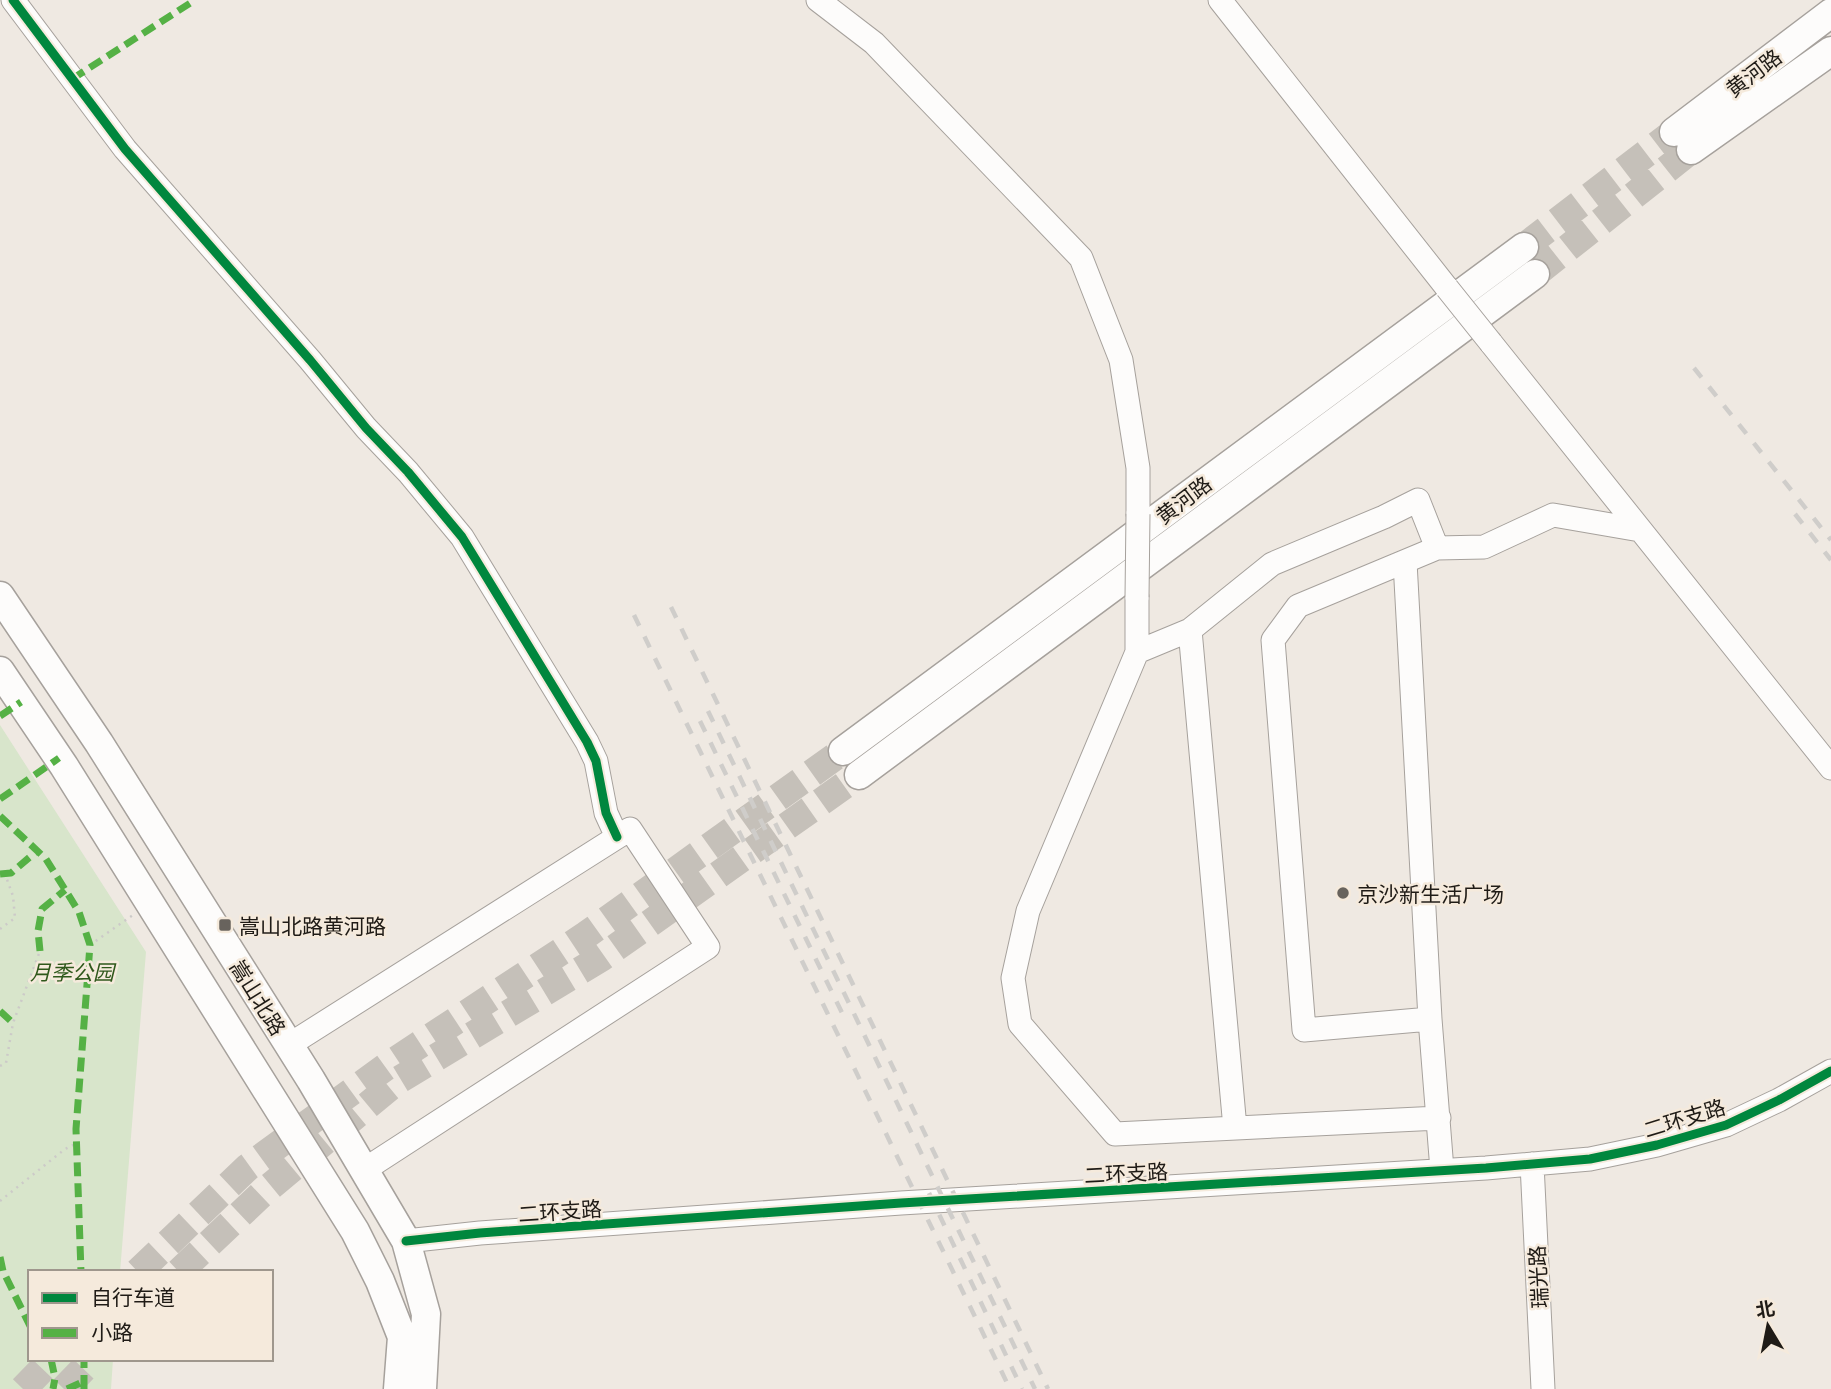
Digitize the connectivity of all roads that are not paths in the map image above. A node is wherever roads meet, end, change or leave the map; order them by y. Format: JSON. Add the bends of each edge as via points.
{"nodes":[{"id":1,"x":13,"y":0,"type":"edge"},
{"id":2,"x":818,"y":0,"type":"edge"},
{"id":3,"x":1220,"y":0,"type":"edge"},
{"id":4,"x":1831,"y":13,"type":"edge"},
{"id":5,"x":1831,"y":51,"type":"edge"},
{"id":6,"x":1524,"y":247,"type":"tunnel mouth"},
{"id":7,"x":1535,"y":274,"type":"tunnel mouth"},
{"id":8,"x":1640,"y":530,"type":"junction"},
{"id":9,"x":1437,"y":548,"type":"junction"},
{"id":10,"x":1405,"y":562,"type":"junction"},
{"id":11,"x":0,"y":596,"type":"edge"},
{"id":12,"x":1190,"y":630,"type":"junction"},
{"id":13,"x":1137,"y":652,"type":"junction"},
{"id":14,"x":0,"y":671,"type":"edge"},
{"id":15,"x":843,"y":751,"type":"tunnel mouth"},
{"id":16,"x":1831,"y":768,"type":"edge"},
{"id":17,"x":859,"y":775,"type":"tunnel mouth"},
{"id":18,"x":617,"y":837,"type":"junction"},
{"id":19,"x":1430,"y":1019,"type":"junction"},
{"id":20,"x":289,"y":1045,"type":"junction"},
{"id":21,"x":1831,"y":1071,"type":"edge"},
{"id":22,"x":1439,"y":1118,"type":"junction"},
{"id":23,"x":1235,"y":1128,"type":"junction"},
{"id":24,"x":1532,"y":1164,"type":"junction"},
{"id":25,"x":364,"y":1170,"type":"junction"},
{"id":26,"x":1442,"y":1170,"type":"junction"},
{"id":27,"x":406,"y":1241,"type":"junction"},
{"id":28,"x":398,"y":1389,"type":"edge"},
{"id":29,"x":422,"y":1389,"type":"edge"},
{"id":30,"x":1543,"y":1389,"type":"edge"}],
"edges":[{"from":1,"to":18,"type":"street","via":[[125,149],[462,537],[597,761],[606,813]]},
{"from":2,"to":13,"type":"street","bridge":true,"via":[[874,44],[1081,258],[1121,360],[1138,468]]},
{"from":3,"to":8,"type":"street","bridge":true},
{"from":4,"to":5,"type":"main road","name":"黄河路","via":[[1683,141]]},
{"from":6,"to":15,"type":"main road","name":"黄河路"},
{"from":7,"to":17,"type":"main road","name":"黄河路"},
{"from":8,"to":9,"type":"street","via":[[1553,515],[1484,547]]},
{"from":8,"to":16,"type":"street"},
{"from":9,"to":10,"type":"street"},
{"from":9,"to":12,"type":"street","via":[[1418,500],[1272,564]]},
{"from":10,"to":19,"type":"street"},
{"from":10,"to":19,"type":"street","via":[[1298,606],[1273,640],[1304,1030]]},
{"from":11,"to":20,"type":"main road","name":"嵩山北路","via":[[99,743]]},
{"from":12,"to":13,"type":"street"},
{"from":12,"to":23,"type":"street"},
{"from":13,"to":23,"type":"street","via":[[1028,911],[1013,978],[1020,1024],[1115,1134]]},
{"from":14,"to":28,"type":"main road","name":"嵩山北路","via":[[355,1231],[402,1337]]},
{"from":18,"to":20,"type":"street"},
{"from":18,"to":25,"type":"street","via":[[630,829],[708,947]]},
{"from":19,"to":22,"type":"street"},
{"from":20,"to":25,"type":"main road","name":"嵩山北路"},
{"from":21,"to":24,"type":"street","name":"二环支路","via":[[1726,1125],[1590,1159]]},
{"from":22,"to":23,"type":"street"},
{"from":22,"to":26,"type":"street"},
{"from":24,"to":26,"type":"street","name":"二环支路"},
{"from":24,"to":30,"type":"street","name":"瑞光路"},
{"from":25,"to":27,"type":"main road","name":"嵩山北路"},
{"from":26,"to":27,"type":"street","name":"二环支路","via":[[887,1203]]},
{"from":27,"to":29,"type":"main road","name":"嵩山北路","via":[[426,1314]]}]}
